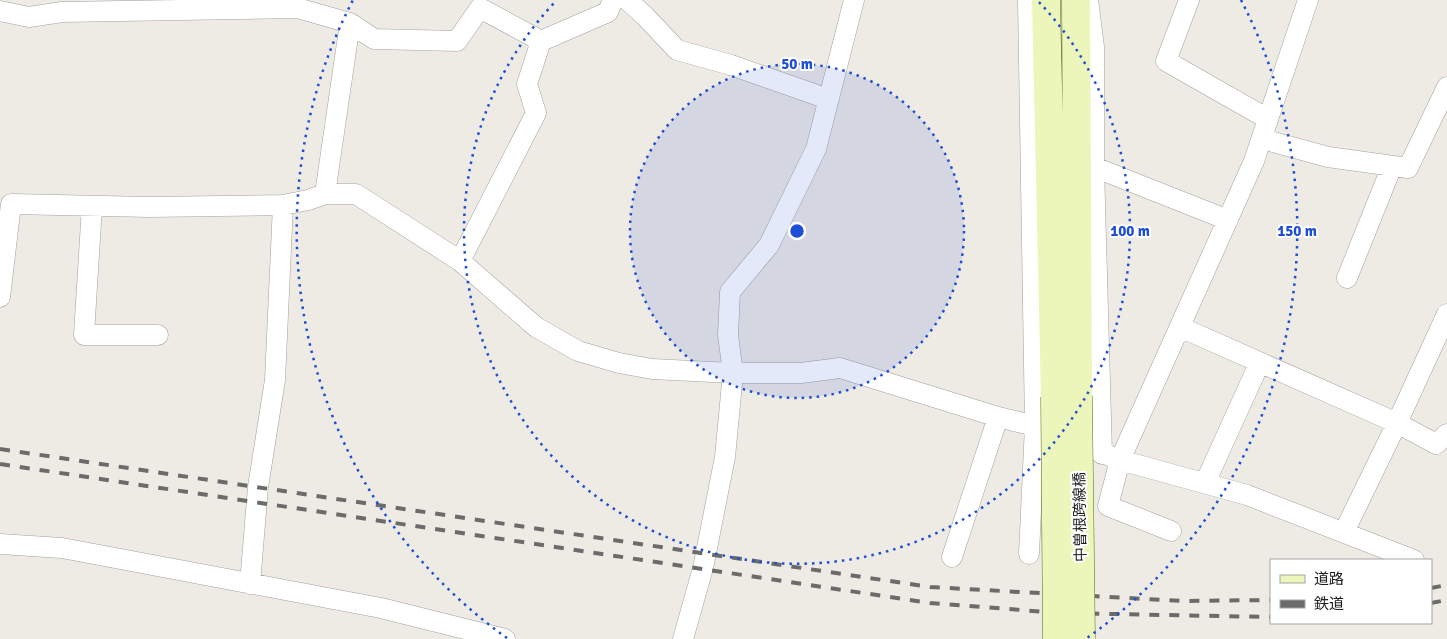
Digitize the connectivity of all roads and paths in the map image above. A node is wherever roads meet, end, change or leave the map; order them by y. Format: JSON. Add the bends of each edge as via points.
{"nodes":[{"id":1,"x":613,"y":0,"type":"edge"},
{"id":2,"x":626,"y":0,"type":"edge"},
{"id":3,"x":854,"y":0,"type":"edge"},
{"id":4,"x":1028,"y":0,"type":"edge"},
{"id":5,"x":1046,"y":0,"type":"edge"},
{"id":6,"x":1076,"y":0,"type":"edge"},
{"id":7,"x":1088,"y":0,"type":"edge"},
{"id":8,"x":1189,"y":0,"type":"edge"},
{"id":9,"x":1308,"y":0,"type":"edge"},
{"id":10,"x":298,"y":4,"type":"edge"},
{"id":11,"x":178,"y":5,"type":"edge"},
{"id":12,"x":63,"y":6,"type":"edge"},
{"id":13,"x":0,"y":11,"type":"edge"},
{"id":14,"x":350,"y":23,"type":"junction"},
{"id":15,"x":541,"y":41,"type":"junction"},
{"id":16,"x":1447,"y":88,"type":"edge"},
{"id":17,"x":828,"y":99,"type":"junction"},
{"id":18,"x":1268,"y":119,"type":"junction"},
{"id":19,"x":1262,"y":139,"type":"junction"},
{"id":20,"x":1392,"y":166,"type":"junction"},
{"id":21,"x":1094,"y":167,"type":"junction"},
{"id":22,"x":325,"y":194,"type":"junction"},
{"id":23,"x":283,"y":205,"type":"junction"},
{"id":24,"x":92,"y":206,"type":"junction"},
{"id":25,"x":1228,"y":220,"type":"junction"},
{"id":26,"x":460,"y":262,"type":"junction"},
{"id":27,"x":1347,"y":278,"type":"dead end"},
{"id":28,"x":0,"y":297,"type":"edge"},
{"id":29,"x":1447,"y":314,"type":"edge"},
{"id":30,"x":1180,"y":327,"type":"junction"},
{"id":31,"x":158,"y":334,"type":"dead end"},
{"id":32,"x":1260,"y":364,"type":"junction"},
{"id":33,"x":733,"y":373,"type":"junction"},
{"id":34,"x":1066,"y":396,"type":"junction"},
{"id":35,"x":998,"y":417,"type":"junction"},
{"id":36,"x":1397,"y":423,"type":"junction"},
{"id":37,"x":1035,"y":426,"type":"junction"},
{"id":38,"x":1447,"y":434,"type":"edge"},
{"id":39,"x":1111,"y":457,"type":"junction"},
{"id":40,"x":1204,"y":483,"type":"junction"},
{"id":41,"x":1171,"y":531,"type":"dead end"},
{"id":42,"x":1344,"y":532,"type":"junction"},
{"id":43,"x":0,"y":544,"type":"edge"},
{"id":44,"x":1028,"y":554,"type":"dead end"},
{"id":45,"x":952,"y":557,"type":"dead end"},
{"id":46,"x":1412,"y":559,"type":"edge"},
{"id":47,"x":250,"y":584,"type":"junction"},
{"id":48,"x":505,"y":639,"type":"edge"},
{"id":49,"x":683,"y":639,"type":"edge"},
{"id":50,"x":1057,"y":639,"type":"edge"},
{"id":51,"x":1082,"y":639,"type":"edge"}],
"edges":[{"from":1,"to":15,"type":"street","via":[[608,12]]},
{"from":2,"to":17,"type":"street","via":[[677,50]]},
{"from":3,"to":17,"type":"street"},
{"from":4,"to":37,"type":"street"},
{"from":5,"to":34,"type":"street"},
{"from":6,"to":34,"type":"street"},
{"from":7,"to":21,"type":"street","via":[[1094,47]]},
{"from":8,"to":18,"type":"street","via":[[1166,61]]},
{"from":9,"to":18,"type":"street"},
{"from":10,"to":11,"type":"street"},
{"from":10,"to":14,"type":"street"},
{"from":11,"to":12,"type":"street"},
{"from":12,"to":13,"type":"street","via":[[29,17]]},
{"from":14,"to":15,"type":"street","via":[[374,39],[457,41],[480,8]]},
{"from":14,"to":22,"type":"street"},
{"from":15,"to":26,"type":"street","via":[[527,84],[536,114]]},
{"from":16,"to":20,"type":"street","via":[[1408,168]]},
{"from":17,"to":33,"type":"street","via":[[816,149],[778,229],[730,292],[728,335]]},
{"from":18,"to":19,"type":"street"},
{"from":19,"to":20,"type":"street","via":[[1328,157]]},
{"from":19,"to":25,"type":"street"},
{"from":20,"to":27,"type":"street"},
{"from":21,"to":25,"type":"street"},
{"from":21,"to":39,"type":"street"},
{"from":22,"to":23,"type":"street"},
{"from":22,"to":26,"type":"street","via":[[356,194]]},
{"from":23,"to":24,"type":"street"},
{"from":23,"to":47,"type":"street","via":[[275,380],[258,487]]},
{"from":24,"to":28,"type":"street","via":[[11,204]]},
{"from":24,"to":31,"type":"street","via":[[84,335]]},
{"from":25,"to":30,"type":"street"},
{"from":26,"to":33,"type":"street","via":[[536,327],[578,351],[652,369]]},
{"from":29,"to":36,"type":"street"},
{"from":30,"to":32,"type":"street"},
{"from":30,"to":39,"type":"street"},
{"from":32,"to":36,"type":"street"},
{"from":32,"to":40,"type":"street"},
{"from":33,"to":35,"type":"street","via":[[801,373],[840,368]]},
{"from":33,"to":49,"type":"street","via":[[726,457],[703,568]]},
{"from":34,"to":50,"type":"street","name":"中曽根跨線橋","bridge":true},
{"from":34,"to":51,"type":"street","name":"中曽根跨線橋","bridge":true},
{"from":35,"to":37,"type":"street"},
{"from":35,"to":45,"type":"street"},
{"from":36,"to":38,"type":"street","via":[[1436,444]]},
{"from":36,"to":42,"type":"street"},
{"from":37,"to":39,"type":"street"},
{"from":37,"to":44,"type":"street"},
{"from":39,"to":40,"type":"street"},
{"from":39,"to":41,"type":"street","via":[[1108,506]]},
{"from":40,"to":42,"type":"street","via":[[1247,495]]},
{"from":42,"to":46,"type":"street"},
{"from":43,"to":47,"type":"street","via":[[62,548]]},
{"from":47,"to":48,"type":"street","via":[[381,608]]}]}
